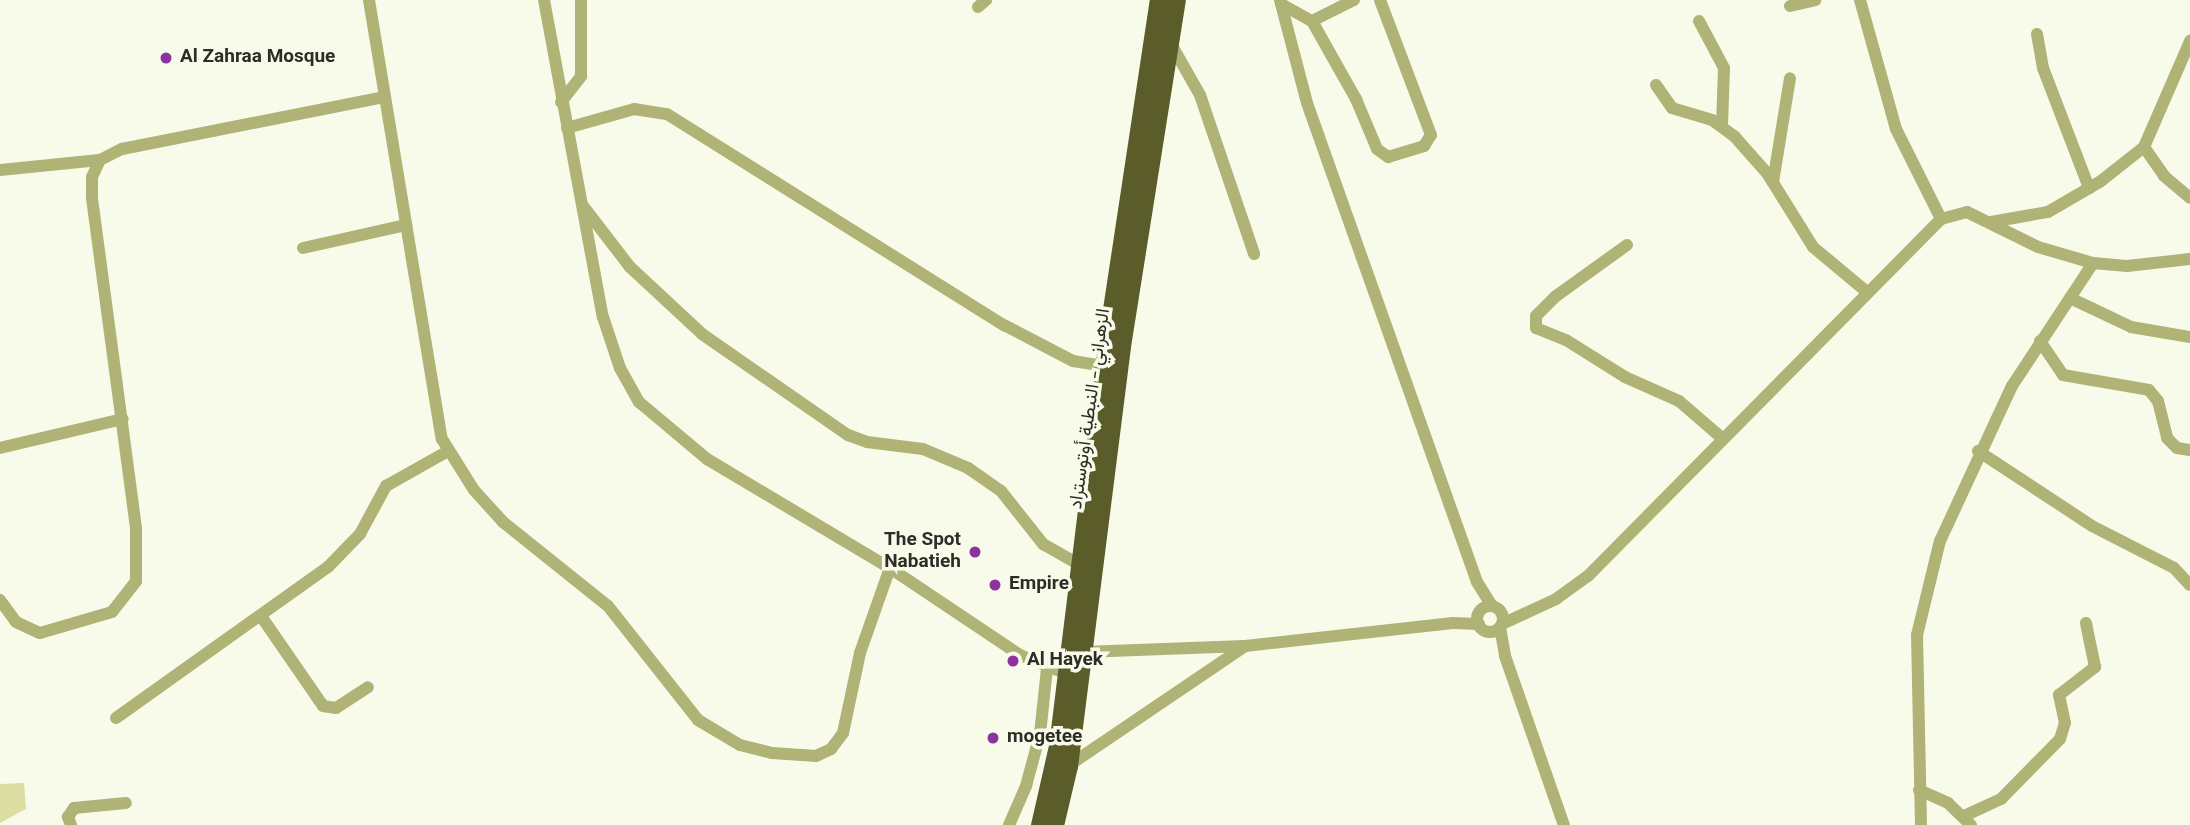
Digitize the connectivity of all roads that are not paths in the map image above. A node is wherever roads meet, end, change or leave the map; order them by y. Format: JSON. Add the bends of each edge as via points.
{"nodes":[{"id":1,"x":369,"y":0,"type":"edge"},
{"id":2,"x":544,"y":0,"type":"edge"},
{"id":3,"x":582,"y":0,"type":"edge"},
{"id":4,"x":1159,"y":0,"type":"edge"},
{"id":5,"x":1176,"y":0,"type":"edge"},
{"id":6,"x":1354,"y":0,"type":"edge"},
{"id":7,"x":1380,"y":0,"type":"edge"},
{"id":8,"x":1815,"y":0,"type":"edge"},
{"id":9,"x":1860,"y":0,"type":"edge"},
{"id":10,"x":1280,"y":2,"type":"edge"},
{"id":11,"x":1790,"y":6,"type":"dead end"},
{"id":12,"x":1312,"y":21,"type":"junction"},
{"id":13,"x":1699,"y":21,"type":"dead end"},
{"id":14,"x":2037,"y":34,"type":"dead end"},
{"id":15,"x":2190,"y":41,"type":"edge"},
{"id":16,"x":1171,"y":44,"type":"junction"},
{"id":17,"x":1790,"y":78,"type":"dead end"},
{"id":18,"x":1656,"y":85,"type":"dead end"},
{"id":19,"x":385,"y":97,"type":"junction"},
{"id":20,"x":561,"y":102,"type":"junction"},
{"id":21,"x":1722,"y":125,"type":"junction"},
{"id":22,"x":567,"y":128,"type":"junction"},
{"id":23,"x":2144,"y":147,"type":"junction"},
{"id":24,"x":100,"y":160,"type":"junction"},
{"id":25,"x":0,"y":170,"type":"edge"},
{"id":26,"x":1773,"y":182,"type":"junction"},
{"id":27,"x":2089,"y":188,"type":"junction"},
{"id":28,"x":2190,"y":198,"type":"edge"},
{"id":29,"x":583,"y":206,"type":"junction"},
{"id":30,"x":1941,"y":219,"type":"junction"},
{"id":31,"x":1990,"y":222,"type":"junction"},
{"id":32,"x":406,"y":225,"type":"junction"},
{"id":33,"x":1626,"y":245,"type":"dead end"},
{"id":34,"x":303,"y":248,"type":"dead end"},
{"id":35,"x":1254,"y":254,"type":"dead end"},
{"id":36,"x":2190,"y":259,"type":"edge"},
{"id":37,"x":2092,"y":263,"type":"junction"},
{"id":38,"x":1867,"y":292,"type":"junction"},
{"id":39,"x":2070,"y":298,"type":"junction"},
{"id":40,"x":2190,"y":337,"type":"edge"},
{"id":41,"x":2040,"y":341,"type":"junction"},
{"id":42,"x":1104,"y":366,"type":"junction"},
{"id":43,"x":123,"y":419,"type":"junction"},
{"id":44,"x":1723,"y":439,"type":"junction"},
{"id":45,"x":0,"y":448,"type":"edge"},
{"id":46,"x":2190,"y":450,"type":"edge"},
{"id":47,"x":448,"y":451,"type":"junction"},
{"id":48,"x":1978,"y":451,"type":"junction"},
{"id":49,"x":1078,"y":564,"type":"junction"},
{"id":50,"x":890,"y":568,"type":"junction"},
{"id":51,"x":2190,"y":585,"type":"edge"},
{"id":52,"x":0,"y":600,"type":"edge"},
{"id":53,"x":261,"y":615,"type":"junction"},
{"id":54,"x":1490,"y":618,"type":"junction"},
{"id":55,"x":2086,"y":622,"type":"dead end"},
{"id":56,"x":1245,"y":646,"type":"junction"},
{"id":57,"x":1083,"y":652,"type":"junction"},
{"id":58,"x":1056,"y":671,"type":"junction"},
{"id":59,"x":368,"y":687,"type":"dead end"},
{"id":60,"x":116,"y":718,"type":"dead end"},
{"id":61,"x":1068,"y":766,"type":"junction"},
{"id":62,"x":1919,"y":790,"type":"junction"},
{"id":63,"x":126,"y":803,"type":"dead end"},
{"id":64,"x":1968,"y":821,"type":"edge"},
{"id":65,"x":71,"y":825,"type":"edge"},
{"id":66,"x":1009,"y":825,"type":"edge"},
{"id":67,"x":1040,"y":825,"type":"edge"},
{"id":68,"x":1054,"y":825,"type":"edge"},
{"id":69,"x":1564,"y":825,"type":"edge"},
{"id":70,"x":1921,"y":825,"type":"edge"}],
"edges":[{"from":1,"to":19,"type":"street"},
{"from":2,"to":20,"type":"street"},
{"from":3,"to":20,"type":"street","via":[[581,76]]},
{"from":4,"to":42,"type":"highway","name":"الزهراني - النبطية أوتوستراد"},
{"from":5,"to":16,"type":"highway","name":"الزهراني - النبطية أوتوستراد"},
{"from":6,"to":12,"type":"street"},
{"from":7,"to":12,"type":"street","via":[[1431,135],[1424,146],[1398,155],[1385,157],[1377,149],[1356,99]]},
{"from":8,"to":11,"type":"street"},
{"from":9,"to":30,"type":"street","via":[[1896,128]]},
{"from":10,"to":12,"type":"street"},
{"from":10,"to":54,"type":"street","via":[[1307,103]]},
{"from":13,"to":21,"type":"street","via":[[1724,68]]},
{"from":14,"to":27,"type":"street","via":[[2043,68]]},
{"from":15,"to":23,"type":"street"},
{"from":16,"to":35,"type":"street","via":[[1200,95]]},
{"from":16,"to":57,"type":"highway","name":"الزهراني - النبطية أوتوستراد","via":[[1121,346]]},
{"from":17,"to":26,"type":"street"},
{"from":18,"to":21,"type":"street","via":[[1672,108]]},
{"from":19,"to":24,"type":"street","via":[[122,149]]},
{"from":19,"to":32,"type":"street"},
{"from":20,"to":22,"type":"street"},
{"from":21,"to":26,"type":"street"},
{"from":22,"to":29,"type":"street"},
{"from":22,"to":42,"type":"street","via":[[634,109],[667,114],[1004,325],[1062,357]]},
{"from":23,"to":27,"type":"street"},
{"from":23,"to":28,"type":"street","via":[[2164,176]]},
{"from":24,"to":25,"type":"street"},
{"from":24,"to":43,"type":"street","via":[[92,177],[92,197]]},
{"from":26,"to":38,"type":"street","via":[[1812,247]]},
{"from":27,"to":31,"type":"street","via":[[2036,217]]},
{"from":29,"to":49,"type":"street","via":[[661,300],[712,341],[848,435],[867,443],[923,449],[968,468],[1001,491],[1043,544]]},
{"from":29,"to":50,"type":"street","via":[[603,317],[620,368],[639,402],[707,459]]},
{"from":30,"to":31,"type":"street","via":[[1967,212]]},
{"from":30,"to":38,"type":"street"},
{"from":31,"to":37,"type":"street","via":[[2038,247]]},
{"from":32,"to":34,"type":"street"},
{"from":32,"to":47,"type":"street","via":[[436,416]]},
{"from":33,"to":44,"type":"street","via":[[1556,296],[1536,316],[1536,328],[1679,401]]},
{"from":36,"to":37,"type":"street","via":[[2127,266]]},
{"from":37,"to":39,"type":"street"},
{"from":38,"to":44,"type":"street"},
{"from":39,"to":40,"type":"street","via":[[2131,327]]},
{"from":39,"to":41,"type":"street"},
{"from":41,"to":46,"type":"street","via":[[2063,376],[2154,393],[2167,438],[2177,448]]},
{"from":41,"to":48,"type":"street"},
{"from":42,"to":49,"type":"highway","name":"الزهراني - النبطية أوتوستراد"},
{"from":43,"to":45,"type":"street"},
{"from":43,"to":52,"type":"street","via":[[139,559],[127,597],[99,618],[40,633],[16,622]]},
{"from":44,"to":54,"type":"street","via":[[1588,576],[1556,599]]},
{"from":47,"to":50,"type":"street","via":[[503,522],[631,630],[698,720],[740,745],[772,754],[816,756],[831,749],[843,733],[860,653]]},
{"from":47,"to":53,"type":"street","via":[[392,481],[354,543]]},
{"from":48,"to":51,"type":"street","via":[[2092,526],[2174,568]]},
{"from":48,"to":62,"type":"street","via":[[1940,541],[1917,635]]},
{"from":49,"to":58,"type":"highway","name":"الزهراني - النبطية أوتوستراد"},
{"from":50,"to":58,"type":"street"},
{"from":53,"to":59,"type":"street","via":[[323,706],[336,708]]},
{"from":53,"to":60,"type":"street"},
{"from":54,"to":56,"type":"street"},
{"from":54,"to":69,"type":"street"},
{"from":55,"to":64,"type":"street","via":[[2095,667],[2059,695],[2064,733],[2001,799]]},
{"from":56,"to":57,"type":"street"},
{"from":56,"to":61,"type":"street"},
{"from":57,"to":61,"type":"highway","name":"الزهراني - النبطية أوتوستراد"},
{"from":58,"to":66,"type":"street","via":[[1026,786]]},
{"from":58,"to":67,"type":"highway","name":"الزهراني - النبطية أوتوستراد","via":[[1058,746]]},
{"from":61,"to":68,"type":"highway","name":"الزهراني - النبطية أوتوستراد"},
{"from":62,"to":64,"type":"street"},
{"from":62,"to":70,"type":"street"},
{"from":63,"to":65,"type":"street","via":[[74,808],[68,817]]}]}
